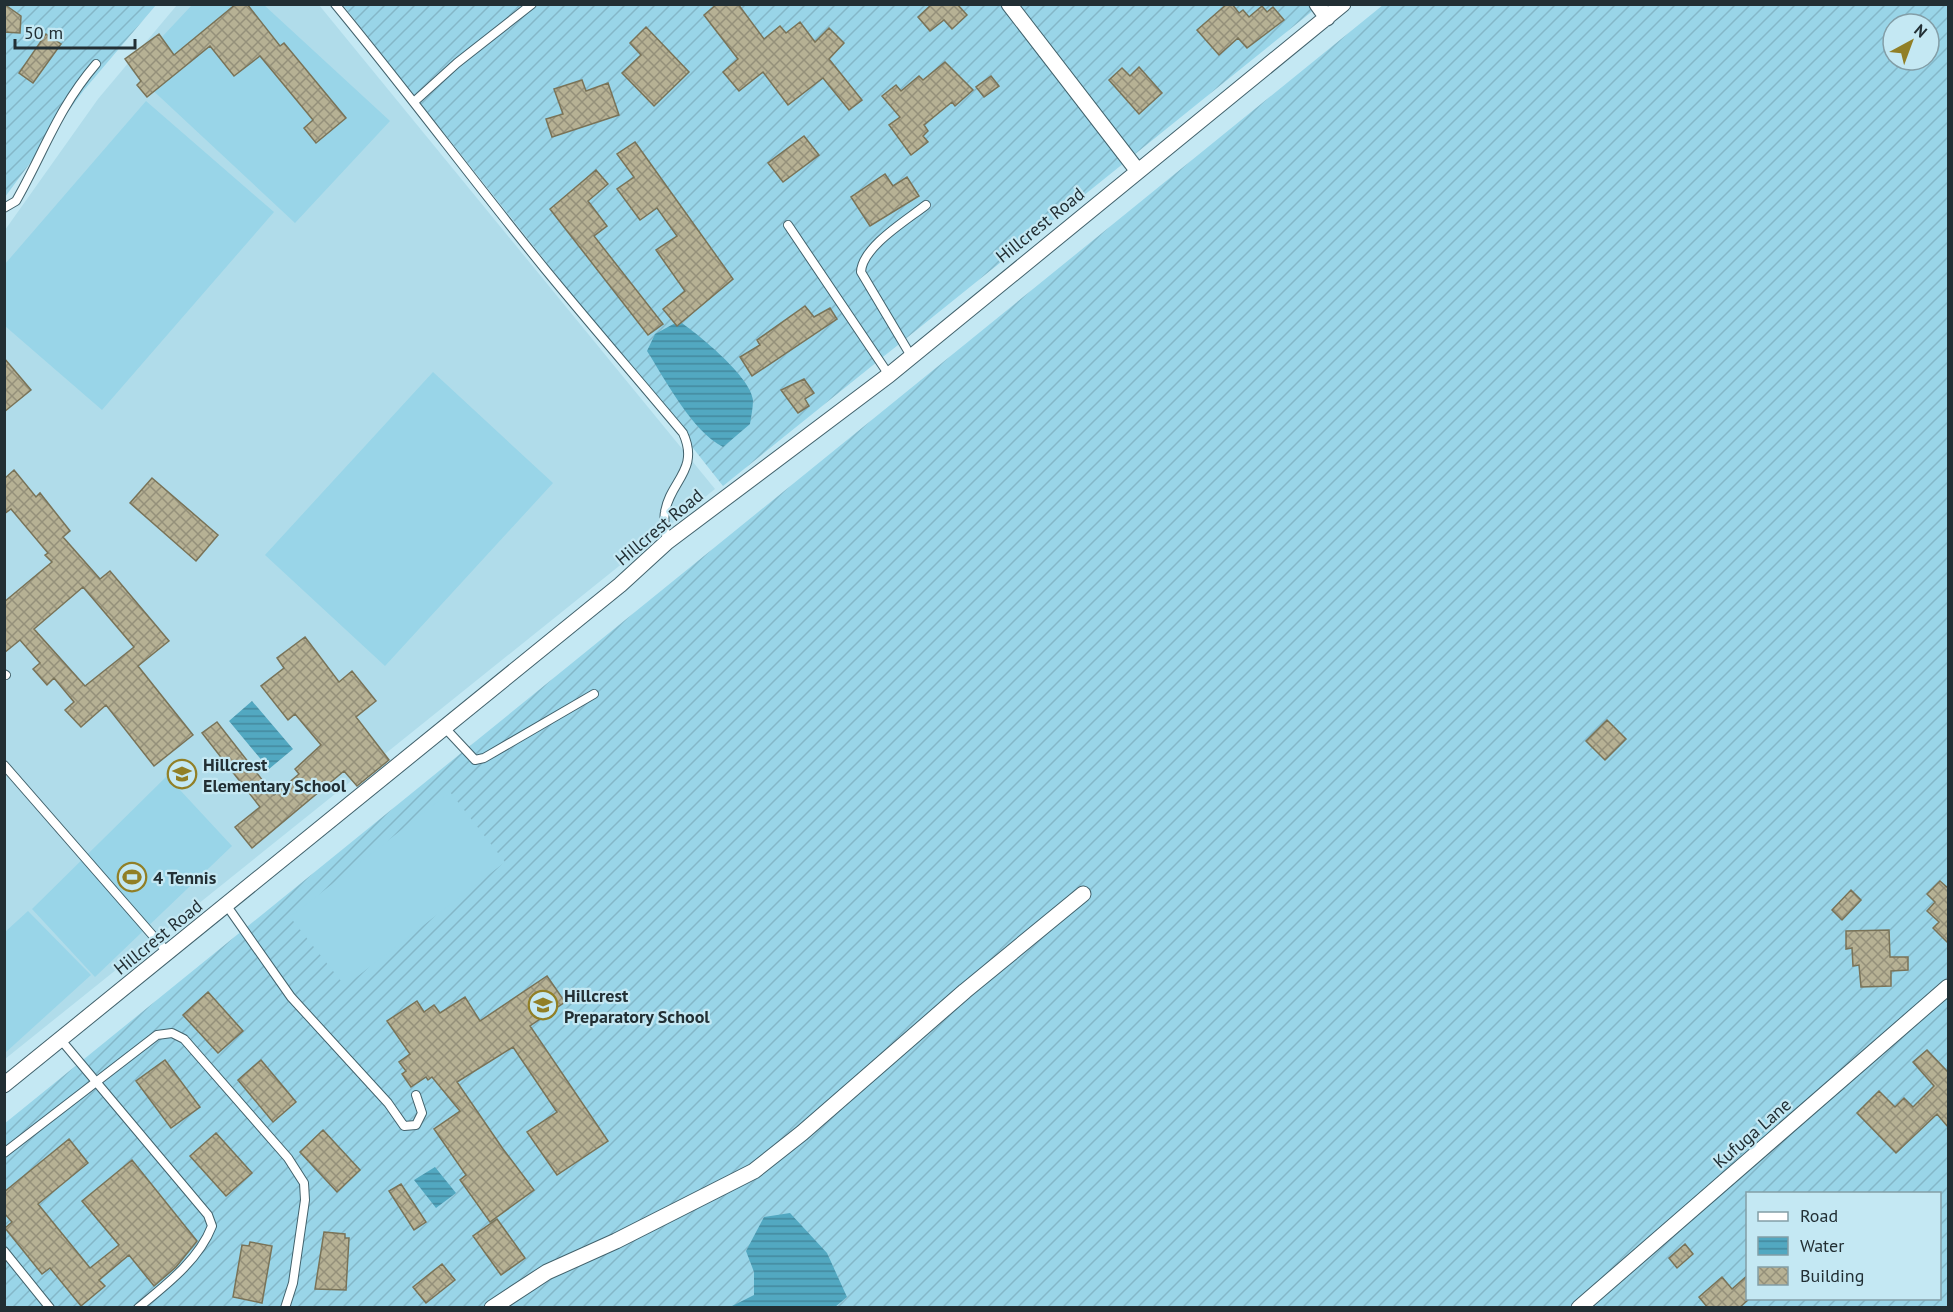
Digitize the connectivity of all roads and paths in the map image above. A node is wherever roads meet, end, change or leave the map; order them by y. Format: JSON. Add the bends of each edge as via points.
{"nodes":[{"id":1,"x":335,"y":4,"type":"edge"},
{"id":2,"x":532,"y":4,"type":"edge"},
{"id":3,"x":1009,"y":4,"type":"edge"},
{"id":4,"x":1317,"y":4,"type":"edge"},
{"id":5,"x":1343,"y":4,"type":"edge"},
{"id":6,"x":1327,"y":18,"type":"junction"},
{"id":7,"x":96,"y":64,"type":"dead end"},
{"id":8,"x":415,"y":101,"type":"junction"},
{"id":9,"x":1137,"y":170,"type":"junction"},
{"id":10,"x":926,"y":205,"type":"dead end"},
{"id":11,"x":4,"y":208,"type":"edge"},
{"id":12,"x":788,"y":225,"type":"dead end"},
{"id":13,"x":911,"y":356,"type":"junction"},
{"id":14,"x":889,"y":375,"type":"junction"},
{"id":15,"x":667,"y":542,"type":"junction"},
{"id":16,"x":594,"y":694,"type":"dead end"},
{"id":17,"x":445,"y":728,"type":"junction"},
{"id":18,"x":4,"y":765,"type":"edge"},
{"id":19,"x":54,"y":808,"type":"dead end"},
{"id":20,"x":48,"y":815,"type":"junction"},
{"id":21,"x":1083,"y":894,"type":"dead end"},
{"id":22,"x":227,"y":906,"type":"junction"},
{"id":23,"x":169,"y":954,"type":"junction"},
{"id":24,"x":1948,"y":987,"type":"edge"},
{"id":25,"x":61,"y":1040,"type":"junction"},
{"id":26,"x":96,"y":1080,"type":"junction"},
{"id":27,"x":4,"y":1085,"type":"edge"},
{"id":28,"x":416,"y":1095,"type":"dead end"},
{"id":29,"x":4,"y":1153,"type":"edge"},
{"id":30,"x":4,"y":1251,"type":"edge"},
{"id":31,"x":50,"y":1308,"type":"edge"},
{"id":32,"x":138,"y":1308,"type":"edge"},
{"id":33,"x":285,"y":1308,"type":"edge"},
{"id":34,"x":492,"y":1308,"type":"edge"},
{"id":35,"x":1579,"y":1308,"type":"edge"}],
"edges":[{"from":1,"to":8,"type":"lane"},
{"from":2,"to":8,"type":"lane"},
{"from":3,"to":9,"type":"street"},
{"from":4,"to":6,"type":"street"},
{"from":5,"to":6,"type":"street","name":"Hillcrest Road"},
{"from":6,"to":9,"type":"street","name":"Hillcrest Road"},
{"from":7,"to":11,"type":"lane","via":[[63,107],[16,201]]},
{"from":8,"to":15,"type":"lane","via":[[546,270],[683,433],[689,458],[665,512]]},
{"from":9,"to":13,"type":"street","name":"Hillcrest Road"},
{"from":10,"to":13,"type":"lane","via":[[868,252],[861,263],[861,272]]},
{"from":12,"to":14,"type":"lane"},
{"from":13,"to":14,"type":"street","name":"Hillcrest Road"},
{"from":14,"to":15,"type":"street","name":"Hillcrest Road"},
{"from":15,"to":17,"type":"street","name":"Hillcrest Road"},
{"from":16,"to":17,"type":"lane","via":[[484,758],[475,760]]},
{"from":17,"to":22,"type":"street","name":"Hillcrest Road"},
{"from":18,"to":20,"type":"lane"},
{"from":19,"to":20,"type":"lane"},
{"from":20,"to":23,"type":"lane"},
{"from":21,"to":34,"type":"street","via":[[754,1171],[547,1272]]},
{"from":22,"to":23,"type":"street","name":"Hillcrest Road"},
{"from":22,"to":28,"type":"lane","via":[[291,997],[388,1103],[404,1126],[416,1125],[422,1113]]},
{"from":23,"to":25,"type":"street","name":"Hillcrest Road"},
{"from":24,"to":35,"type":"street","name":"Kufuga Lane"},
{"from":25,"to":26,"type":"lane"},
{"from":25,"to":27,"type":"street","name":"Hillcrest Road"},
{"from":26,"to":29,"type":"lane"},
{"from":26,"to":32,"type":"lane","via":[[208,1215],[212,1226],[207,1239],[174,1278]]},
{"from":26,"to":33,"type":"lane","via":[[157,1035],[172,1033],[184,1039],[288,1158],[304,1183],[305,1200],[293,1283]]},
{"from":30,"to":31,"type":"lane"}]}
